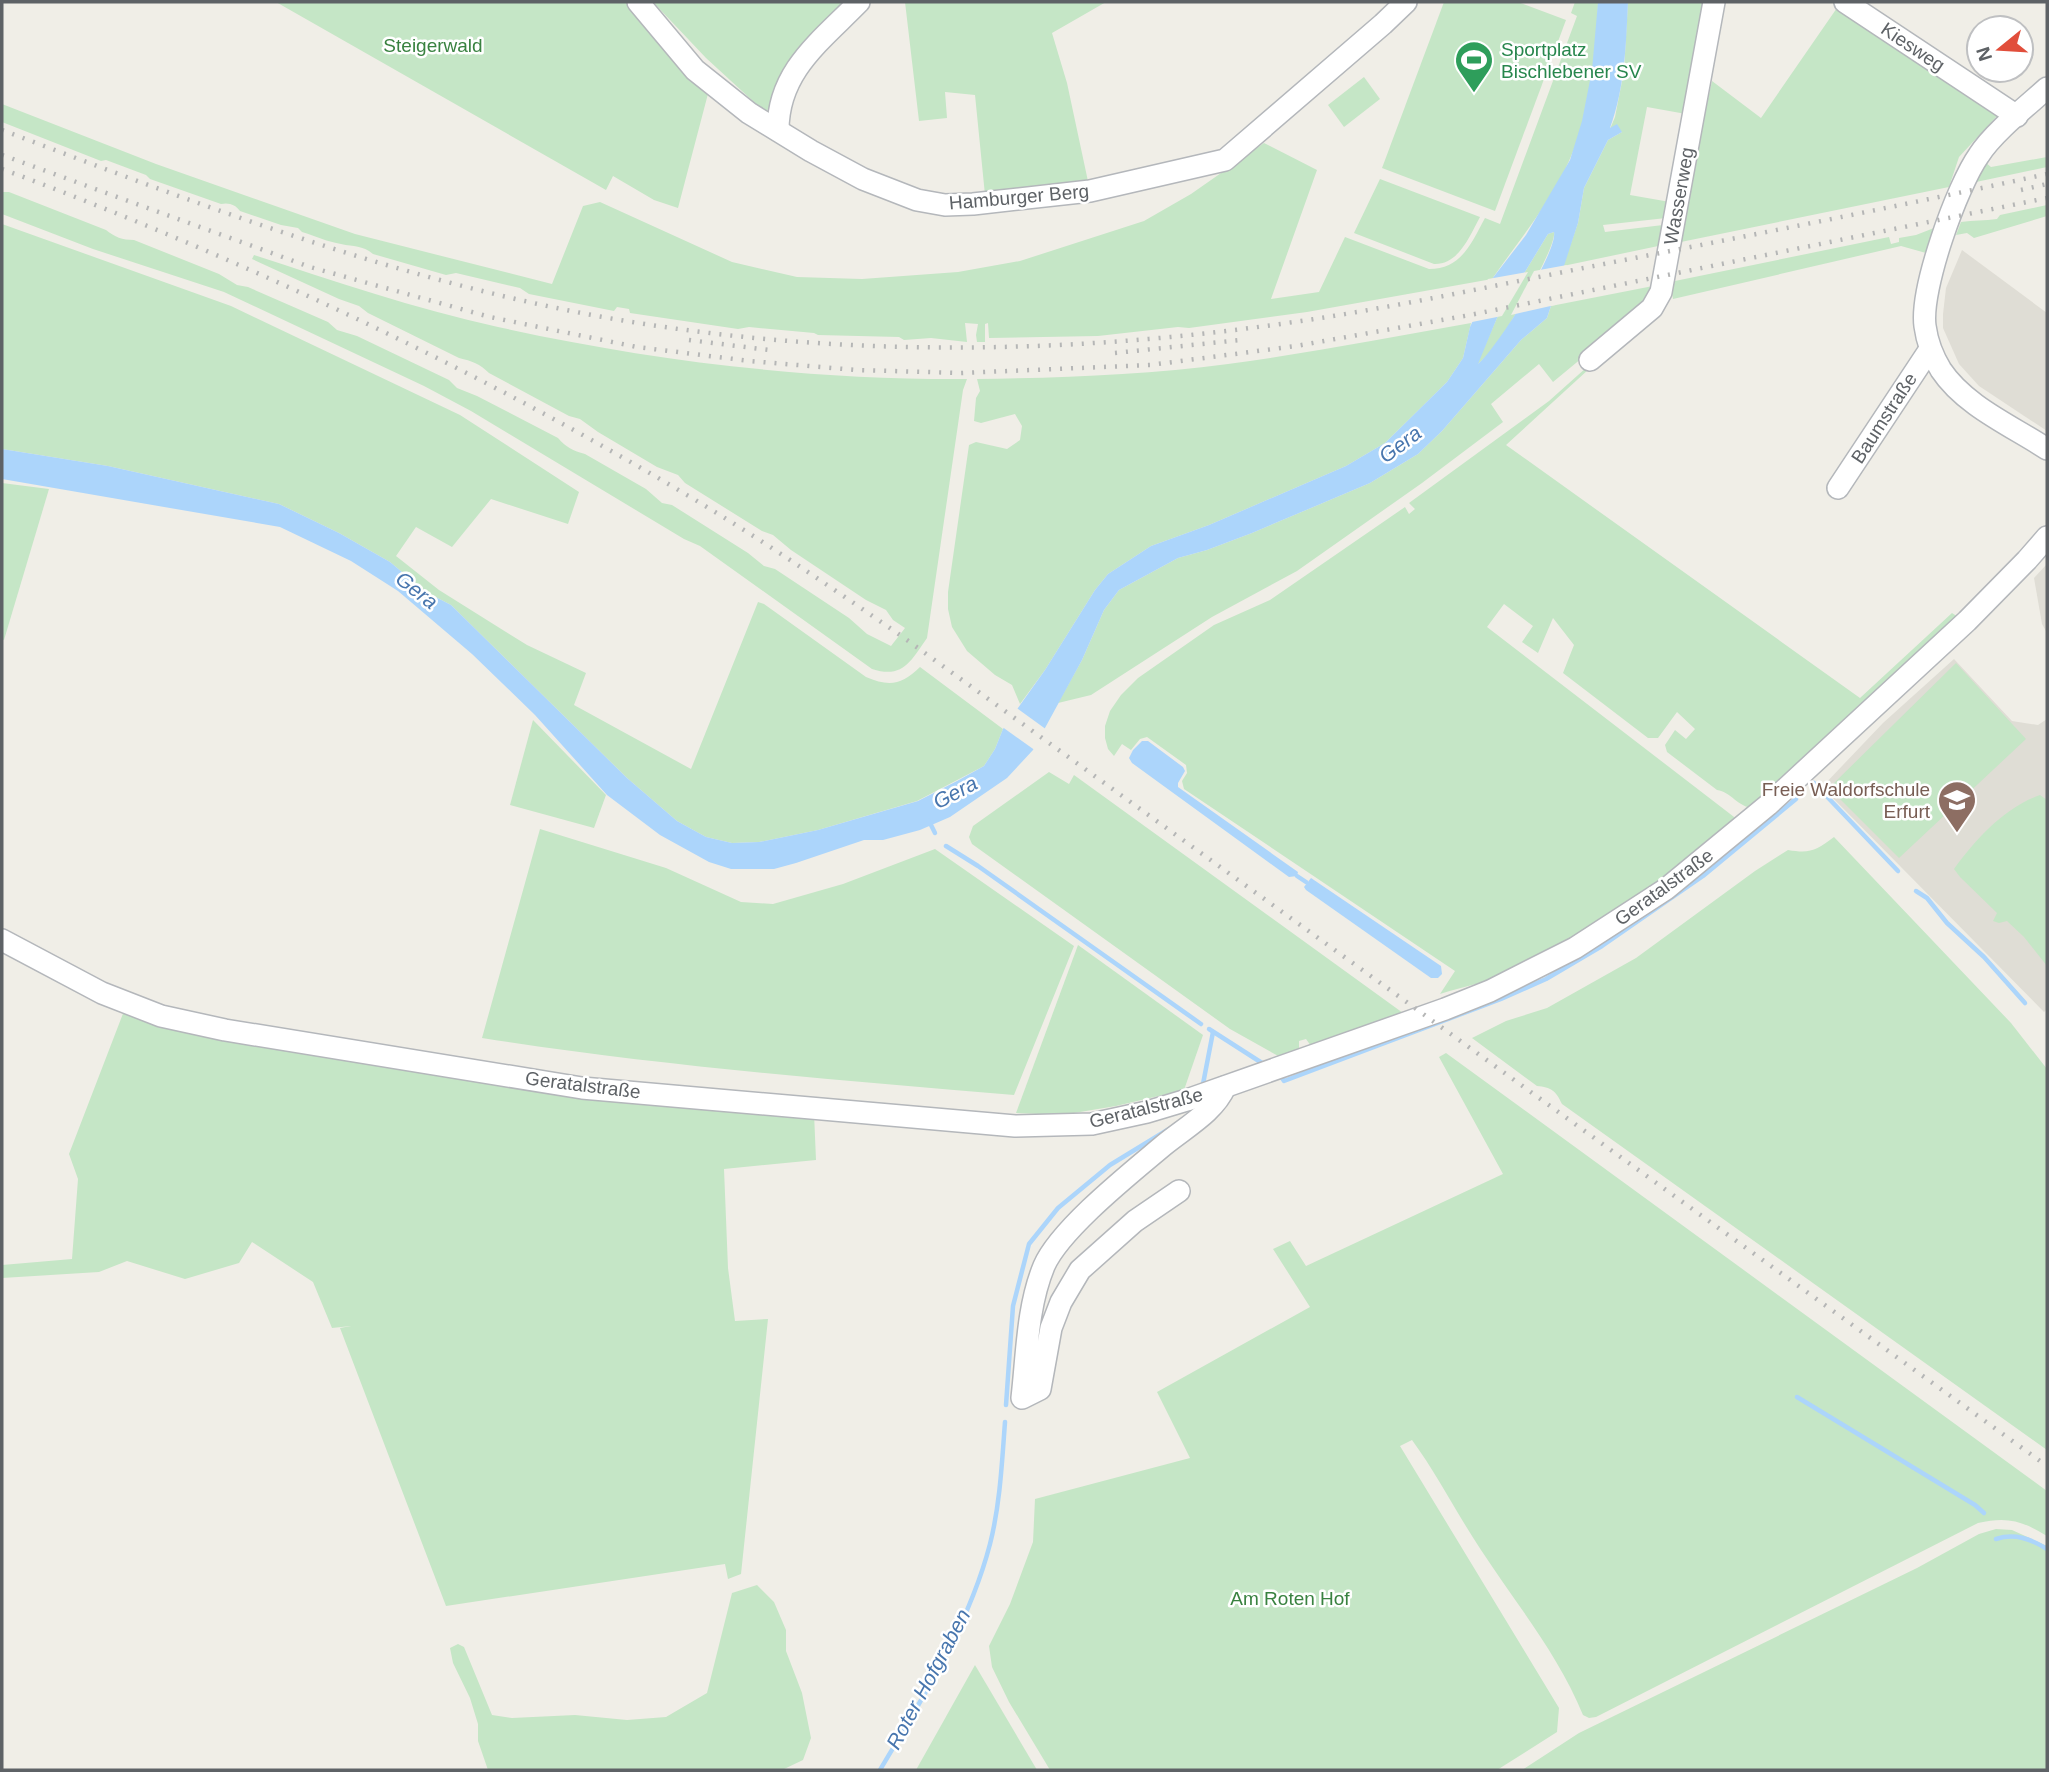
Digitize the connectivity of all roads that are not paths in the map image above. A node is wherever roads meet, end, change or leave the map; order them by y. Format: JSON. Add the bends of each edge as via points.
{"nodes":[{"id":1,"x":638,"y":2,"type":"edge"},
{"id":2,"x":859,"y":2,"type":"edge"},
{"id":3,"x":1406,"y":2,"type":"edge"},
{"id":4,"x":1714,"y":2,"type":"edge"},
{"id":5,"x":1845,"y":2,"type":"edge"},
{"id":6,"x":2047,"y":88,"type":"edge"},
{"id":7,"x":2017,"y":116,"type":"junction"},
{"id":8,"x":778,"y":130,"type":"junction"},
{"id":9,"x":1930,"y":349,"type":"junction"},
{"id":10,"x":1590,"y":360,"type":"dead end"},
{"id":11,"x":2047,"y":449,"type":"edge"},
{"id":12,"x":1838,"y":488,"type":"dead end"},
{"id":13,"x":2047,"y":537,"type":"edge"},
{"id":14,"x":2,"y":940,"type":"edge"},
{"id":15,"x":1225,"y":1087,"type":"junction"},
{"id":16,"x":1179,"y":1191,"type":"dead end"}],
"edges":[{"from":1,"to":8,"type":"street","name":"Hamburger Berg","via":[[695,70]]},
{"from":2,"to":8,"type":"street","via":[[788,82],[781,98]]},
{"from":3,"to":8,"type":"street","name":"Hamburger Berg","via":[[1225,160],[1090,191],[972,204],[929,203],[863,179]]},
{"from":4,"to":10,"type":"street","name":"Wasserweg","via":[[1661,292],[1652,308]]},
{"from":5,"to":7,"type":"street","name":"Kiesweg"},
{"from":6,"to":7,"type":"street"},
{"from":7,"to":9,"type":"street","via":[[1979,154],[1949,219],[1925,309]]},
{"from":9,"to":11,"type":"street","via":[[1961,393]]},
{"from":9,"to":12,"type":"street","name":"Baumstraße"},
{"from":13,"to":15,"type":"street","name":"Geratalstraße","via":[[1967,621],[1768,805],[1666,890],[1575,948],[1490,991]]},
{"from":14,"to":15,"type":"street","name":"Geratalstraße","via":[[102,993],[161,1016],[582,1088],[1049,1127],[1092,1124],[1147,1112]]},
{"from":15,"to":16,"type":"street","via":[[1211,1109],[1120,1182],[1067,1234],[1045,1265],[1032,1306],[1023,1398],[1040,1389],[1051,1328],[1080,1270],[1135,1221]]}]}
